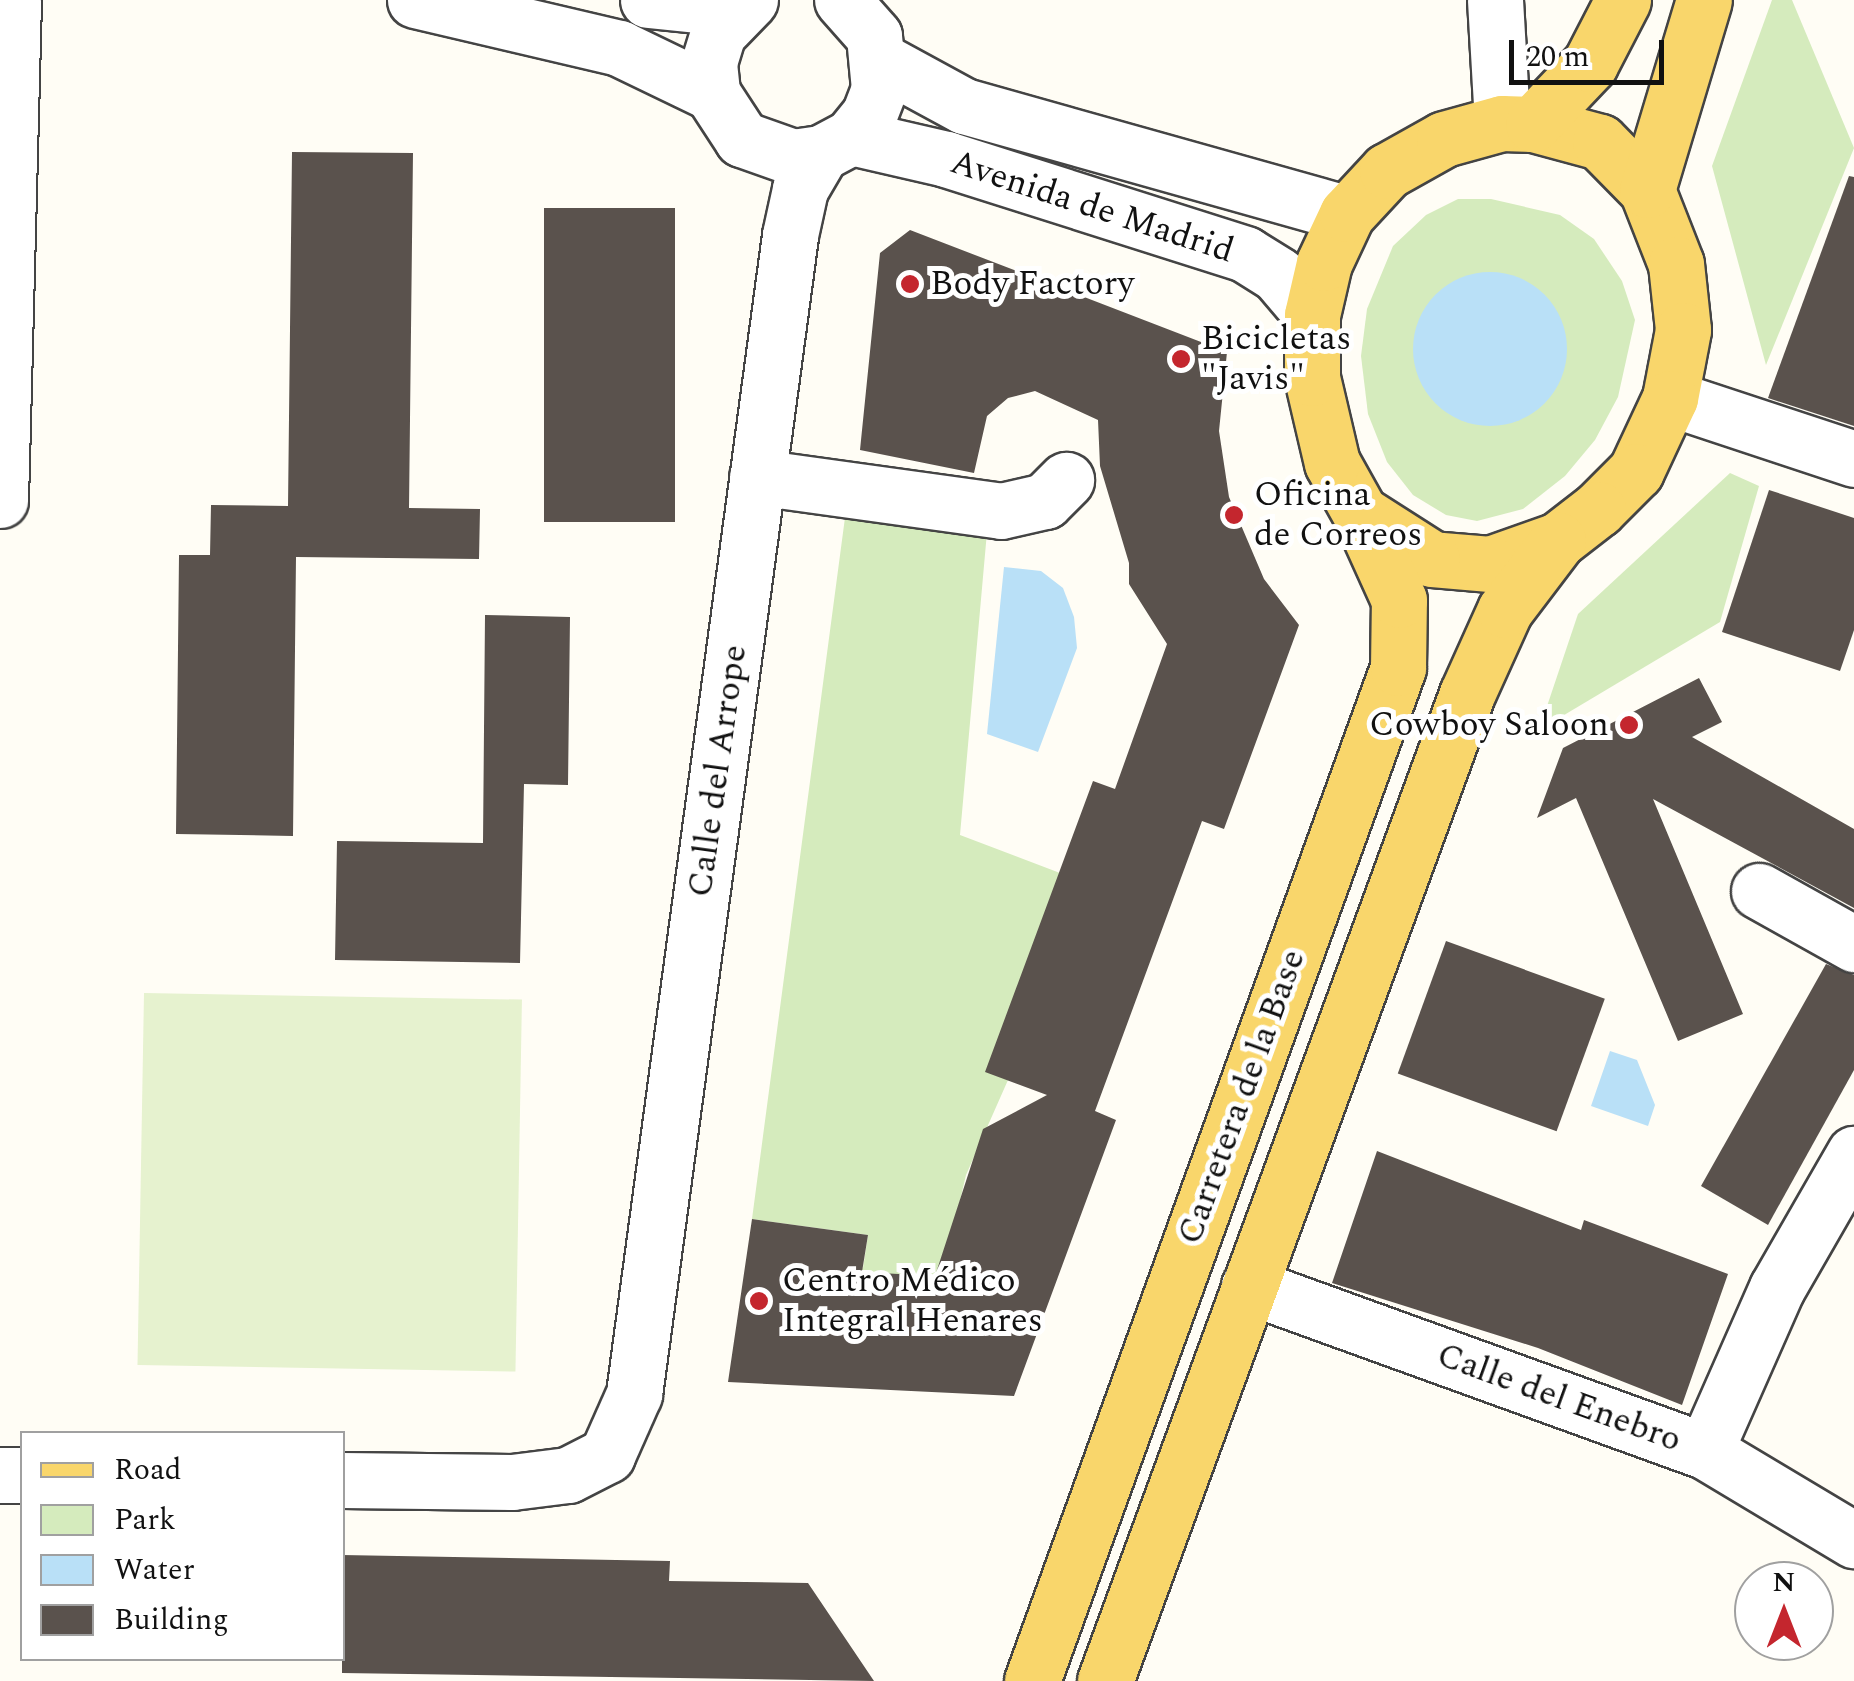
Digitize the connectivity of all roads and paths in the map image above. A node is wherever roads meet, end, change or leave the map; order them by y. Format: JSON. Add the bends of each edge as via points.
{"nodes":[{"id":1,"x":13,"y":0,"type":"edge"},
{"id":2,"x":415,"y":0,"type":"edge"},
{"id":3,"x":648,"y":0,"type":"edge"},
{"id":4,"x":842,"y":0,"type":"edge"},
{"id":5,"x":1496,"y":0,"type":"edge"},
{"id":6,"x":1623,"y":0,"type":"edge"},
{"id":7,"x":1704,"y":0,"type":"edge"},
{"id":8,"x":743,"y":5,"type":"edge"},
{"id":9,"x":880,"y":61,"type":"junction"},
{"id":10,"x":712,"y":93,"type":"junction"},
{"id":11,"x":1517,"y":124,"type":"junction"},
{"id":12,"x":836,"y":145,"type":"junction"},
{"id":13,"x":1647,"y":190,"type":"junction"},
{"id":14,"x":1347,"y":214,"type":"junction"},
{"id":15,"x":1312,"y":314,"type":"junction"},
{"id":16,"x":1670,"y":398,"type":"junction"},
{"id":17,"x":1854,"y":460,"type":"edge"},
{"id":18,"x":758,"y":476,"type":"junction"},
{"id":19,"x":1066,"y":480,"type":"dead end"},
{"id":20,"x":0,"y":500,"type":"edge"},
{"id":21,"x":1360,"y":513,"type":"junction"},
{"id":22,"x":1558,"y":540,"type":"junction"},
{"id":23,"x":1759,"y":890,"type":"dead end"},
{"id":24,"x":1854,"y":944,"type":"edge"},
{"id":25,"x":1854,"y":1154,"type":"edge"},
{"id":26,"x":1250,"y":1286,"type":"junction"},
{"id":27,"x":1704,"y":1451,"type":"junction"},
{"id":28,"x":345,"y":1480,"type":"edge"},
{"id":29,"x":1854,"y":1540,"type":"edge"},
{"id":30,"x":1032,"y":1681,"type":"edge"},
{"id":31,"x":1105,"y":1681,"type":"edge"}],
"edges":[{"from":1,"to":20,"type":"street"},
{"from":2,"to":10,"type":"street","via":[[619,48]]},
{"from":3,"to":8,"type":"street"},
{"from":4,"to":9,"type":"street","via":[[874,36]]},
{"from":5,"to":11,"type":"street"},
{"from":6,"to":11,"type":"main road","via":[[1590,64]]},
{"from":7,"to":13,"type":"main road"},
{"from":8,"to":10,"type":"street","via":[[718,34],[709,63]]},
{"from":9,"to":12,"type":"street","via":[[870,115]]},
{"from":9,"to":14,"type":"street","name":"Avenida de Madrid","via":[[964,106]]},
{"from":10,"to":12,"type":"street","name":"Avenida de Madrid","via":[[742,138],[793,157]]},
{"from":11,"to":13,"type":"main road","via":[[1600,142]]},
{"from":11,"to":14,"type":"main road","name":"Carretera de la Base","via":[[1444,138],[1387,171]]},
{"from":12,"to":15,"type":"street","name":"Avenida de Madrid","via":[[946,159],[1245,254],[1278,275]]},
{"from":12,"to":18,"type":"street","name":"Calle del Arrope","via":[[800,190]]},
{"from":13,"to":16,"type":"main road","via":[[1676,264],[1683,330]]},
{"from":14,"to":15,"type":"main road","name":"Carretera de la Base","via":[[1324,263]]},
{"from":15,"to":21,"type":"main road","name":"Carretera de la Base","via":[[1312,378],[1332,463]]},
{"from":16,"to":17,"type":"street"},
{"from":16,"to":22,"type":"main road","via":[[1636,472]]},
{"from":18,"to":19,"type":"street","via":[[1001,511],[1045,501]]},
{"from":18,"to":28,"type":"street","name":"Calle del Arrope","via":[[634,1394],[606,1455],[568,1475],[512,1482]]},
{"from":21,"to":22,"type":"main road","via":[[1432,558],[1490,564]]},
{"from":21,"to":30,"type":"main road","name":"Carretera de la Base","via":[[1399,600],[1398,668]]},
{"from":22,"to":26,"type":"main road","name":"Carretera de la Base","via":[[1505,610],[1467,694]]},
{"from":23,"to":24,"type":"street"},
{"from":25,"to":27,"type":"street","via":[[1777,1288]]},
{"from":26,"to":27,"type":"street","name":"Calle del Enebro"},
{"from":26,"to":31,"type":"main road","name":"Carretera de la Base"},
{"from":27,"to":29,"type":"street","name":"Calle del Enebro"}]}
